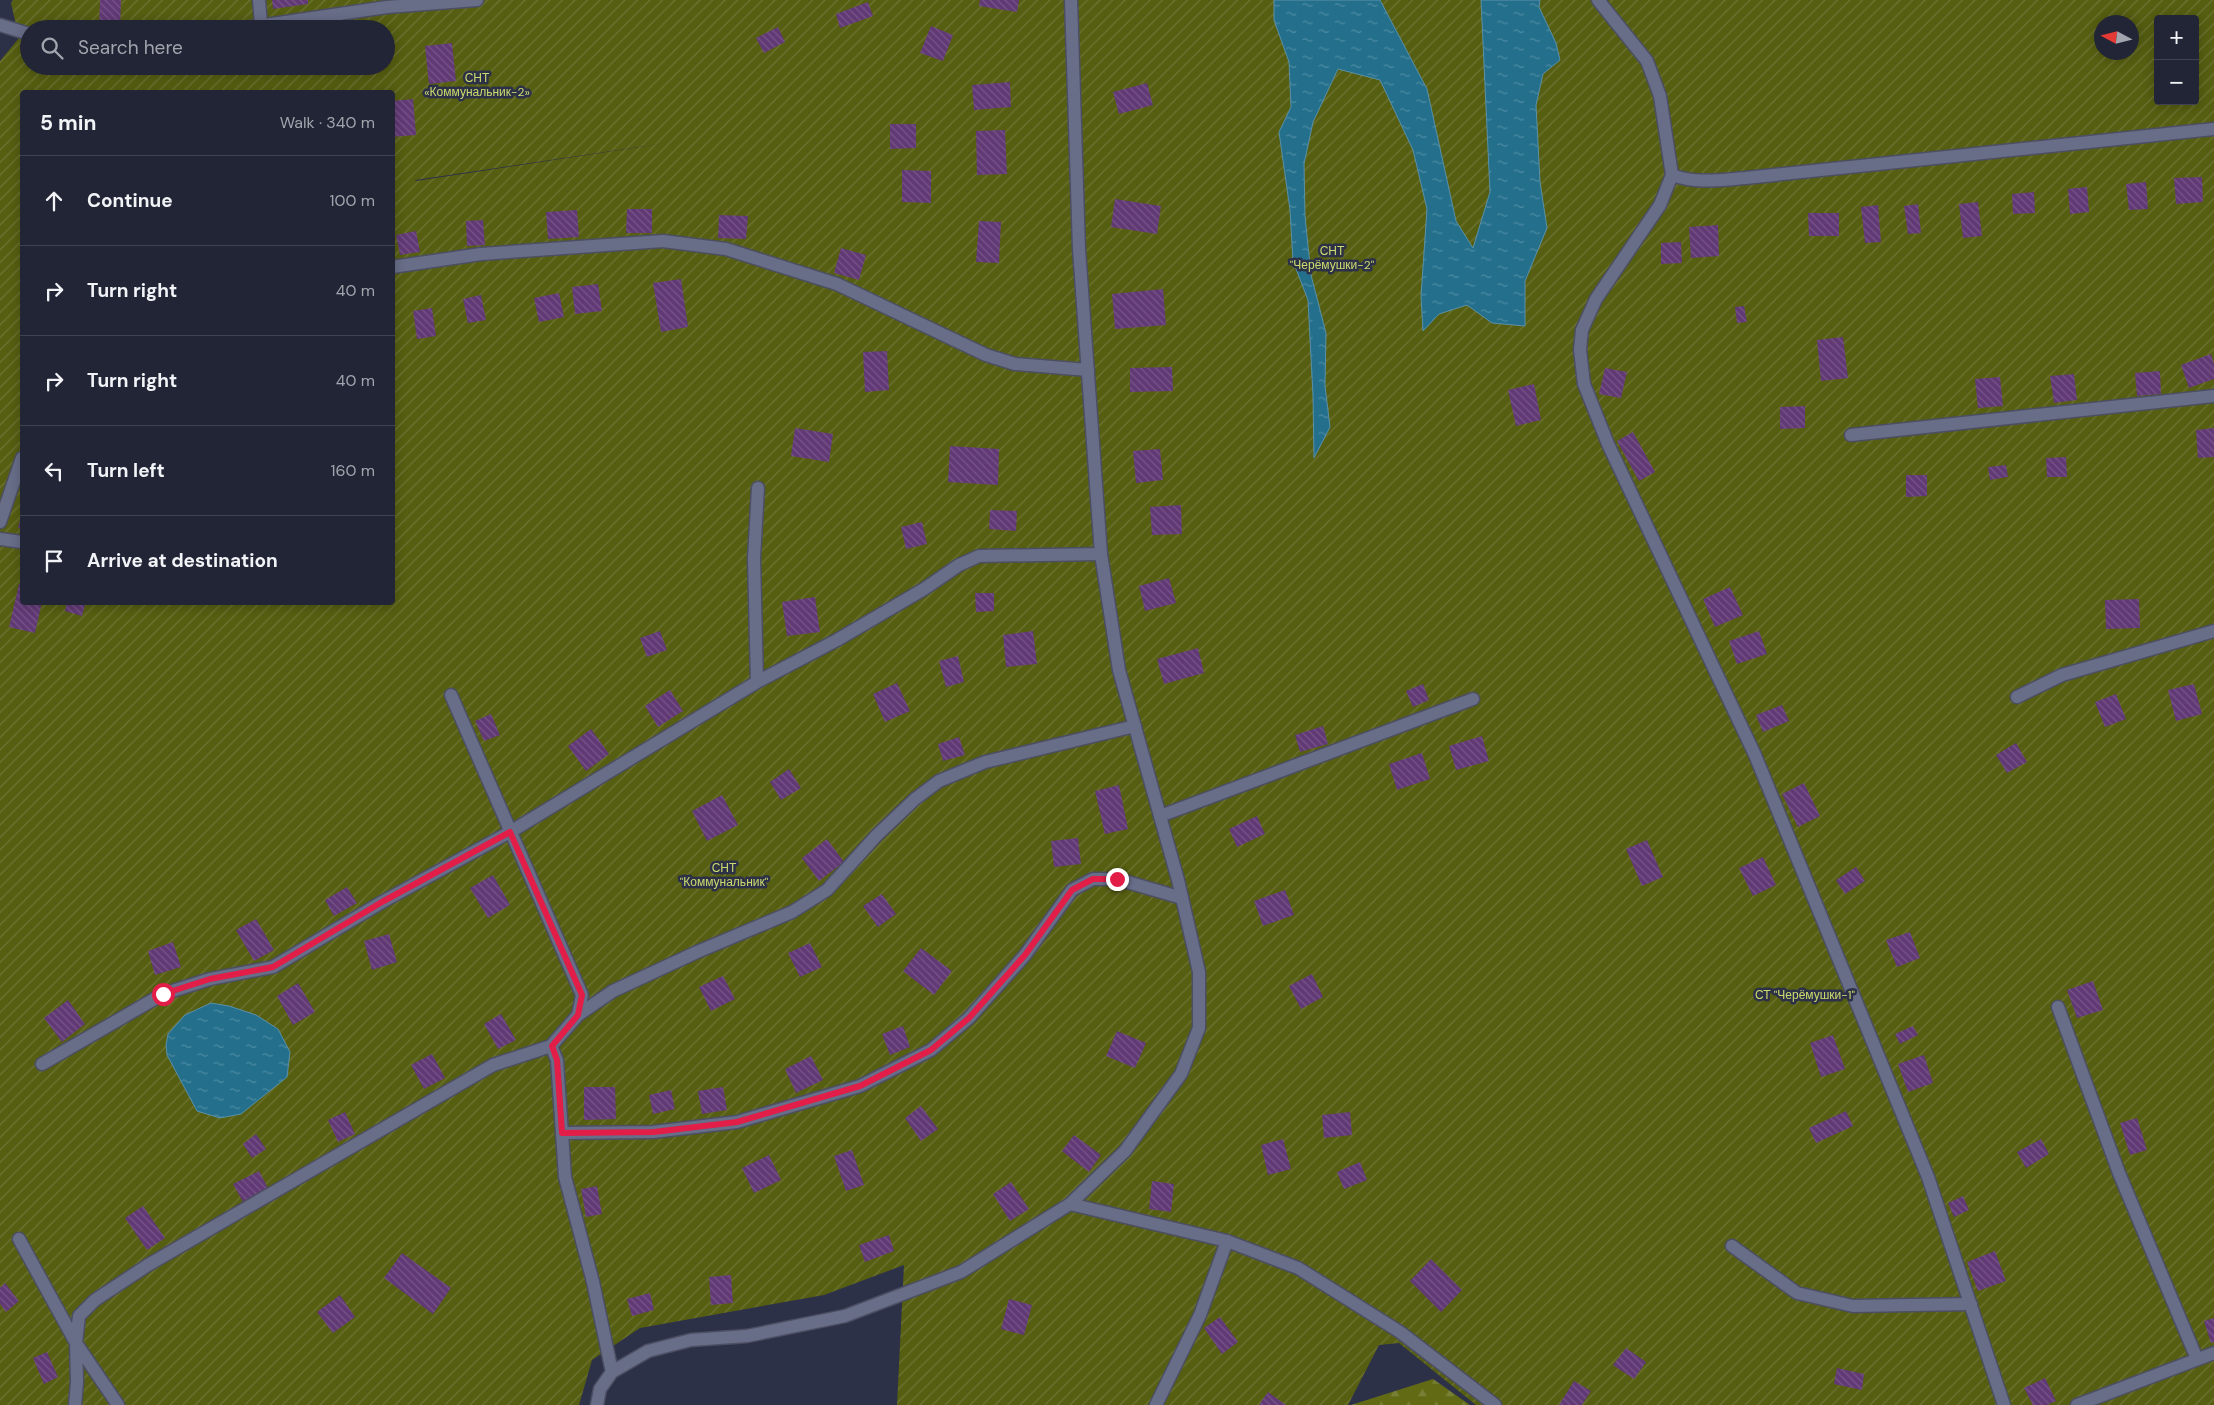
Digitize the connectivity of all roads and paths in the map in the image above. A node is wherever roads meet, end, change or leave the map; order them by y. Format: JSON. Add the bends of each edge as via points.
{"nodes":[{"id":1,"x":259,"y":0,"type":"edge"},
{"id":2,"x":478,"y":0,"type":"edge"},
{"id":3,"x":1071,"y":0,"type":"edge"},
{"id":4,"x":1598,"y":0,"type":"edge"},
{"id":5,"x":261,"y":20,"type":"edge"},
{"id":6,"x":291,"y":20,"type":"edge"},
{"id":7,"x":0,"y":25,"type":"edge"},
{"id":8,"x":20,"y":31,"type":"edge"},
{"id":9,"x":2214,"y":129,"type":"edge"},
{"id":10,"x":1672,"y":175,"type":"junction"},
{"id":11,"x":395,"y":267,"type":"edge"},
{"id":12,"x":1088,"y":370,"type":"junction"},
{"id":13,"x":2214,"y":396,"type":"edge"},
{"id":14,"x":1851,"y":435,"type":"dead end"},
{"id":15,"x":20,"y":464,"type":"edge"},
{"id":16,"x":758,"y":488,"type":"dead end"},
{"id":17,"x":0,"y":522,"type":"edge"},
{"id":18,"x":0,"y":539,"type":"edge"},
{"id":19,"x":20,"y":542,"type":"edge"},
{"id":20,"x":1101,"y":554,"type":"junction"},
{"id":21,"x":2214,"y":631,"type":"edge"},
{"id":22,"x":757,"y":682,"type":"junction"},
{"id":23,"x":450,"y":695,"type":"dead end"},
{"id":24,"x":2017,"y":697,"type":"dead end"},
{"id":25,"x":1473,"y":699,"type":"dead end"},
{"id":26,"x":1135,"y":726,"type":"junction"},
{"id":27,"x":1160,"y":816,"type":"junction"},
{"id":28,"x":510,"y":832,"type":"junction"},
{"id":29,"x":1182,"y":898,"type":"junction"},
{"id":30,"x":2058,"y":1007,"type":"dead end"},
{"id":31,"x":578,"y":1015,"type":"junction"},
{"id":32,"x":552,"y":1046,"type":"junction"},
{"id":33,"x":42,"y":1064,"type":"dead end"},
{"id":34,"x":562,"y":1133,"type":"junction"},
{"id":35,"x":1070,"y":1204,"type":"junction"},
{"id":36,"x":19,"y":1239,"type":"dead end"},
{"id":37,"x":1227,"y":1241,"type":"junction"},
{"id":38,"x":1732,"y":1246,"type":"dead end"},
{"id":39,"x":1970,"y":1304,"type":"junction"},
{"id":40,"x":76,"y":1343,"type":"junction"},
{"id":41,"x":2214,"y":1353,"type":"edge"},
{"id":42,"x":2197,"y":1359,"type":"junction"},
{"id":43,"x":612,"y":1372,"type":"junction"},
{"id":44,"x":74,"y":1405,"type":"edge"},
{"id":45,"x":118,"y":1405,"type":"edge"},
{"id":46,"x":597,"y":1405,"type":"edge"},
{"id":47,"x":1156,"y":1405,"type":"edge"},
{"id":48,"x":1495,"y":1405,"type":"edge"},
{"id":49,"x":2004,"y":1405,"type":"edge"},
{"id":50,"x":2077,"y":1405,"type":"edge"}],
"edges":[{"from":1,"to":5,"type":"street"},
{"from":2,"to":6,"type":"street","via":[[387,7]]},
{"from":3,"to":12,"type":"street","via":[[1079,249]]},
{"from":4,"to":10,"type":"street","via":[[1647,61],[1660,96]]},
{"from":7,"to":8,"type":"street"},
{"from":9,"to":10,"type":"street","via":[[1700,182]]},
{"from":10,"to":39,"type":"street","via":[[1660,205],[1596,299],[1582,330],[1580,350],[1584,384],[1608,444],[1759,764],[1928,1177]]},
{"from":11,"to":12,"type":"street","via":[[481,254],[662,241],[726,249],[837,284],[986,355],[1015,364]]},
{"from":12,"to":20,"type":"street"},
{"from":13,"to":14,"type":"street"},
{"from":15,"to":17,"type":"street"},
{"from":16,"to":22,"type":"street","via":[[754,558]]},
{"from":18,"to":19,"type":"street"},
{"from":20,"to":22,"type":"street","via":[[979,556],[837,640]]},
{"from":20,"to":26,"type":"street","via":[[1119,670]]},
{"from":21,"to":24,"type":"street","via":[[2062,674]]},
{"from":22,"to":28,"type":"street"},
{"from":23,"to":28,"type":"street"},
{"from":25,"to":27,"type":"street"},
{"from":26,"to":27,"type":"street"},
{"from":26,"to":31,"type":"street","via":[[985,762],[939,781],[877,835],[827,890],[792,912],[613,991]]},
{"from":27,"to":29,"type":"street"},
{"from":28,"to":31,"type":"street","via":[[582,995]]},
{"from":28,"to":33,"type":"street","via":[[382,902],[273,967],[210,979],[163,994]]},
{"from":29,"to":34,"type":"street","via":[[1117,879],[1093,879],[1072,890],[1025,955],[969,1018],[931,1050],[860,1086],[737,1122],[654,1132]]},
{"from":29,"to":35,"type":"street","via":[[1199,972],[1199,1028],[1181,1074],[1125,1151]]},
{"from":30,"to":42,"type":"street","via":[[2119,1173]]},
{"from":31,"to":32,"type":"street"},
{"from":32,"to":34,"type":"street","via":[[557,1060]]},
{"from":32,"to":40,"type":"street","via":[[493,1065],[148,1265],[95,1300],[79,1316]]},
{"from":34,"to":43,"type":"street","via":[[565,1177],[593,1282]]},
{"from":35,"to":37,"type":"street"},
{"from":35,"to":43,"type":"street","via":[[960,1272],[845,1316],[747,1336],[691,1340],[648,1351]]},
{"from":36,"to":40,"type":"street"},
{"from":37,"to":47,"type":"street","via":[[1200,1315]]},
{"from":37,"to":48,"type":"street","via":[[1298,1268],[1400,1332]]},
{"from":38,"to":39,"type":"street","via":[[1797,1293],[1853,1306]]},
{"from":39,"to":49,"type":"street"},
{"from":40,"to":44,"type":"street"},
{"from":40,"to":45,"type":"street"},
{"from":41,"to":42,"type":"street"},
{"from":42,"to":50,"type":"street"},
{"from":43,"to":46,"type":"street","via":[[600,1389]]}]}
